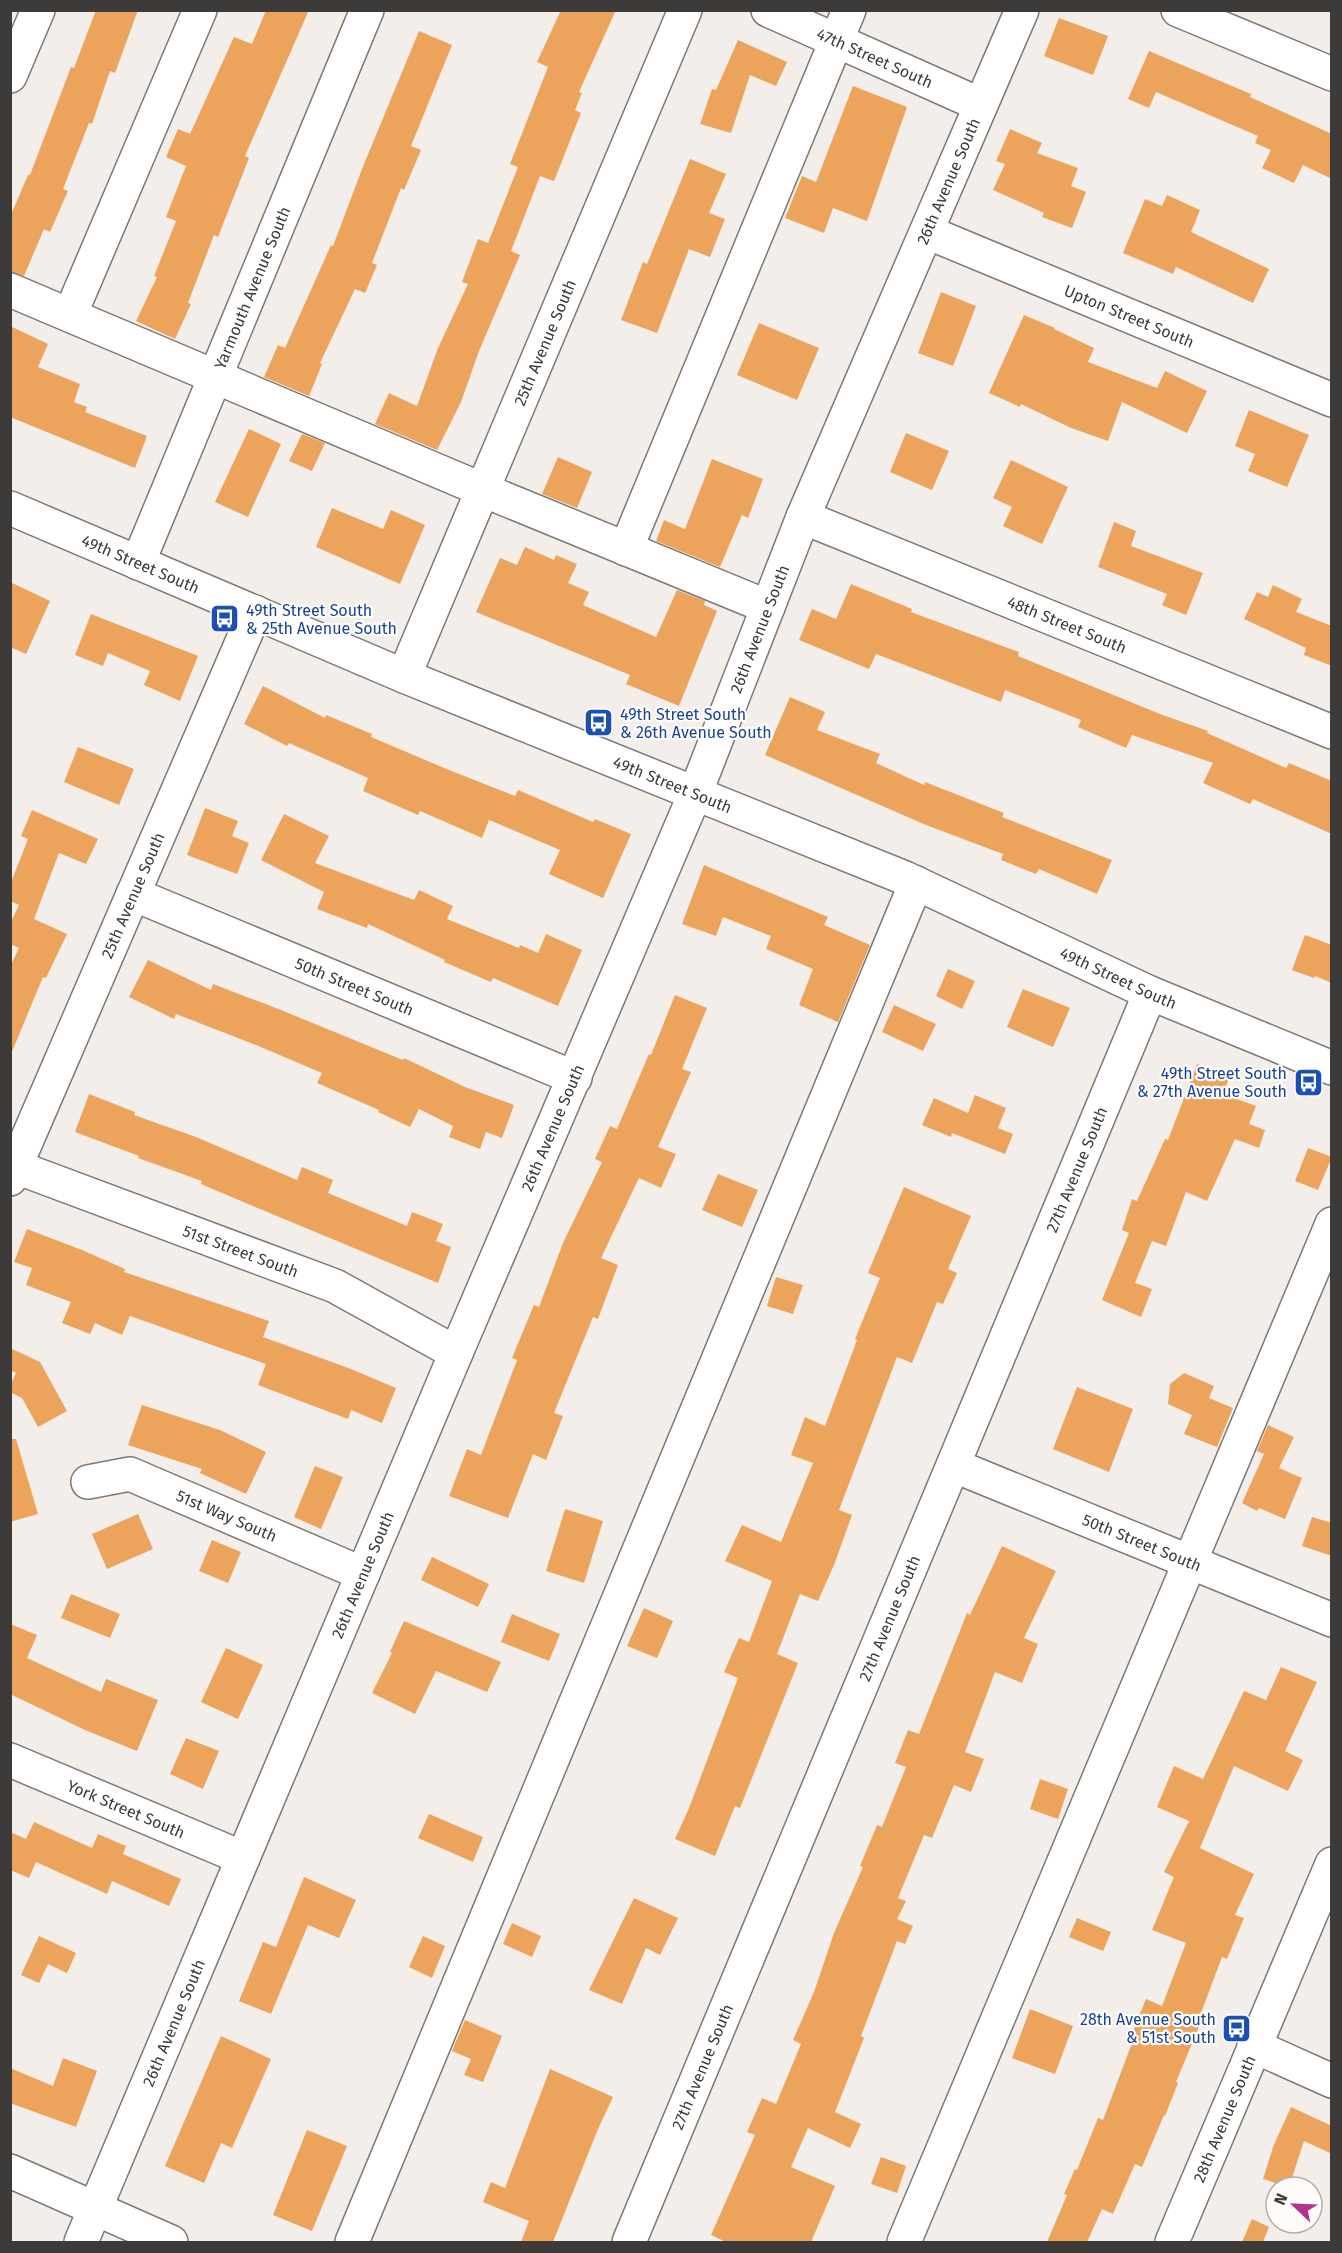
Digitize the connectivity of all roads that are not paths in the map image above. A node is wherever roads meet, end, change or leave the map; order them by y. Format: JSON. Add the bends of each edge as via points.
{"nodes":[{"id":1,"x":38,"y":10,"type":"edge"},
{"id":2,"x":200,"y":10,"type":"edge"},
{"id":3,"x":367,"y":10,"type":"edge"},
{"id":4,"x":685,"y":10,"type":"edge"},
{"id":5,"x":768,"y":10,"type":"edge"},
{"id":6,"x":849,"y":10,"type":"edge"},
{"id":7,"x":1023,"y":10,"type":"edge"},
{"id":8,"x":1178,"y":10,"type":"edge"},
{"id":9,"x":837,"y":41,"type":"junction"},
{"id":10,"x":1332,"y":74,"type":"edge"},
{"id":11,"x":10,"y":76,"type":"edge"},
{"id":12,"x":981,"y":105,"type":"junction"},
{"id":13,"x":927,"y":232,"type":"junction"},
{"id":14,"x":10,"y":290,"type":"edge"},
{"id":15,"x":70,"y":315,"type":"junction"},
{"id":16,"x":216,"y":376,"type":"junction"},
{"id":17,"x":1332,"y":400,"type":"edge"},
{"id":18,"x":483,"y":490,"type":"junction"},
{"id":19,"x":10,"y":508,"type":"edge"},
{"id":20,"x":803,"y":517,"type":"junction"},
{"id":21,"x":626,"y":549,"type":"junction"},
{"id":22,"x":138,"y":563,"type":"junction"},
{"id":23,"x":768,"y":608,"type":"junction"},
{"id":24,"x":255,"y":612,"type":"junction"},
{"id":25,"x":404,"y":676,"type":"junction"},
{"id":26,"x":1332,"y":732,"type":"edge"},
{"id":27,"x":695,"y":794,"type":"junction"},
{"id":28,"x":916,"y":883,"type":"junction"},
{"id":29,"x":134,"y":894,"type":"junction"},
{"id":30,"x":1150,"y":993,"type":"junction"},
{"id":31,"x":1332,"y":1068,"type":"edge"},
{"id":32,"x":574,"y":1078,"type":"junction"},
{"id":33,"x":13,"y":1173,"type":"edge"},
{"id":34,"x":1332,"y":1224,"type":"edge"},
{"id":35,"x":456,"y":1353,"type":"junction"},
{"id":36,"x":955,"y":1466,"type":"junction"},
{"id":37,"x":88,"y":1482,"type":"dead end"},
{"id":38,"x":1190,"y":1562,"type":"junction"},
{"id":39,"x":363,"y":1574,"type":"junction"},
{"id":40,"x":1332,"y":1620,"type":"edge"},
{"id":41,"x":10,"y":1760,"type":"edge"},
{"id":42,"x":243,"y":1858,"type":"junction"},
{"id":43,"x":1327,"y":1884,"type":"edge"},
{"id":44,"x":1256,"y":2039,"type":"junction"},
{"id":45,"x":1332,"y":2065,"type":"edge"},
{"id":46,"x":1332,"y":2081,"type":"edge"},
{"id":47,"x":10,"y":2171,"type":"edge"},
{"id":48,"x":95,"y":2211,"type":"junction"},
{"id":49,"x":81,"y":2242,"type":"edge"},
{"id":50,"x":171,"y":2242,"type":"edge"},
{"id":51,"x":352,"y":2242,"type":"edge"},
{"id":52,"x":629,"y":2242,"type":"edge"},
{"id":53,"x":904,"y":2242,"type":"edge"},
{"id":54,"x":1172,"y":2242,"type":"edge"}],
"edges":[{"from":1,"to":11,"type":"street"},
{"from":2,"to":15,"type":"street"},
{"from":3,"to":16,"type":"street","name":"Yarmouth Avenue South"},
{"from":4,"to":18,"type":"street","name":"25th Avenue South"},
{"from":5,"to":9,"type":"street","name":"47th Street South"},
{"from":6,"to":9,"type":"street"},
{"from":7,"to":12,"type":"street","name":"26th Avenue South"},
{"from":8,"to":10,"type":"street"},
{"from":9,"to":12,"type":"street","name":"47th Street South"},
{"from":9,"to":21,"type":"street"},
{"from":12,"to":13,"type":"street","name":"26th Avenue South"},
{"from":13,"to":17,"type":"street","name":"Upton Street South"},
{"from":13,"to":20,"type":"street","name":"26th Avenue South"},
{"from":14,"to":15,"type":"street"},
{"from":15,"to":16,"type":"street"},
{"from":16,"to":18,"type":"street"},
{"from":16,"to":22,"type":"street","name":"Yarmouth Avenue South"},
{"from":18,"to":21,"type":"street"},
{"from":18,"to":25,"type":"street","name":"25th Avenue South"},
{"from":19,"to":22,"type":"street","name":"49th Street South"},
{"from":20,"to":23,"type":"street","name":"26th Avenue South"},
{"from":20,"to":26,"type":"street","name":"48th Street South"},
{"from":21,"to":23,"type":"street"},
{"from":22,"to":24,"type":"street","name":"49th Street South"},
{"from":23,"to":27,"type":"street","name":"26th Avenue South"},
{"from":24,"to":25,"type":"street","name":"49th Street South"},
{"from":24,"to":29,"type":"street","name":"25th Avenue South"},
{"from":25,"to":27,"type":"street","name":"49th Street South"},
{"from":27,"to":28,"type":"street","name":"49th Street South"},
{"from":27,"to":32,"type":"street","name":"26th Avenue South"},
{"from":28,"to":30,"type":"street","name":"49th Street South"},
{"from":28,"to":51,"type":"street"},
{"from":29,"to":32,"type":"street","name":"50th Street South"},
{"from":29,"to":33,"type":"street","name":"25th Avenue South"},
{"from":30,"to":31,"type":"street","name":"49th Street South"},
{"from":30,"to":36,"type":"street","name":"27th Avenue South"},
{"from":32,"to":35,"type":"street","name":"26th Avenue South"},
{"from":33,"to":35,"type":"street","name":"51st Street South","via":[[335,1286]]},
{"from":34,"to":38,"type":"street"},
{"from":35,"to":39,"type":"street","name":"26th Avenue South"},
{"from":36,"to":38,"type":"street","name":"50th Street South"},
{"from":36,"to":52,"type":"street","name":"27th Avenue South"},
{"from":37,"to":39,"type":"street","name":"51st Way South","via":[[130,1473]]},
{"from":38,"to":40,"type":"street","name":"50th Street South"},
{"from":38,"to":53,"type":"street"},
{"from":39,"to":42,"type":"street","name":"26th Avenue South"},
{"from":41,"to":42,"type":"street","name":"York Street South"},
{"from":42,"to":48,"type":"street","name":"26th Avenue South"},
{"from":43,"to":44,"type":"street","name":"28th Avenue South"},
{"from":44,"to":45,"type":"street"},
{"from":44,"to":46,"type":"street"},
{"from":44,"to":54,"type":"street","name":"28th Avenue South"},
{"from":47,"to":48,"type":"street"},
{"from":48,"to":49,"type":"street","name":"26th Avenue South"},
{"from":48,"to":50,"type":"street"}]}
